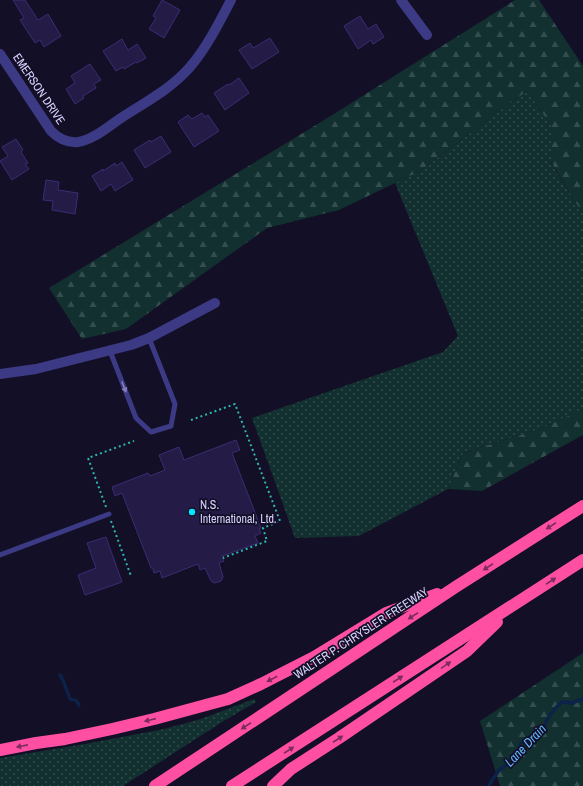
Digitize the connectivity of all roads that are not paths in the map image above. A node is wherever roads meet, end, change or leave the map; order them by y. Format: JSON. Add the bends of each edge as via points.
{"nodes":[{"id":1,"x":231,"y":0,"type":"edge"},
{"id":2,"x":401,"y":0,"type":"edge"},
{"id":3,"x":427,"y":35,"type":"dead end"},
{"id":4,"x":0,"y":54,"type":"edge"},
{"id":5,"x":215,"y":302,"type":"dead end"},
{"id":6,"x":149,"y":338,"type":"junction"},
{"id":7,"x":110,"y":351,"type":"junction"},
{"id":8,"x":1,"y":374,"type":"edge"},
{"id":9,"x":583,"y":506,"type":"edge"},
{"id":10,"x":108,"y":514,"type":"road end"},
{"id":11,"x":0,"y":555,"type":"edge"},
{"id":12,"x":583,"y":560,"type":"edge"},
{"id":13,"x":457,"y":586,"type":"junction"},
{"id":14,"x":518,"y":602,"type":"junction"},
{"id":15,"x":0,"y":750,"type":"edge"},
{"id":16,"x":155,"y":786,"type":"edge"},
{"id":17,"x":232,"y":786,"type":"edge"},
{"id":18,"x":273,"y":786,"type":"edge"}],
"edges":[{"from":1,"to":4,"type":"street","name":"EMERSON DRIVE","via":[[198,57],[182,76],[122,118],[86,140],[78,142],[57,137],[51,131]]},
{"from":2,"to":3,"type":"street"},
{"from":5,"to":6,"type":"street"},
{"from":6,"to":7,"type":"street"},
{"from":7,"to":6,"type":"lane","one_way":true,"via":[[136,418],[151,432],[171,426],[175,404]]},
{"from":7,"to":8,"type":"street","via":[[36,369]]},
{"from":9,"to":13,"type":"highway","name":"WALTER P. CHRYSLER FREEWAY","one_way":true},
{"from":10,"to":11,"type":"lane"},
{"from":14,"to":12,"type":"highway","one_way":true},
{"from":13,"to":15,"type":"highway","one_way":true,"via":[[386,613],[314,657],[228,699],[112,729]]},
{"from":13,"to":16,"type":"highway","name":"WALTER P. CHRYSLER FREEWAY","one_way":true},
{"from":17,"to":14,"type":"highway","one_way":true},
{"from":18,"to":14,"type":"highway","one_way":true,"via":[[291,769],[467,651]]}]}
